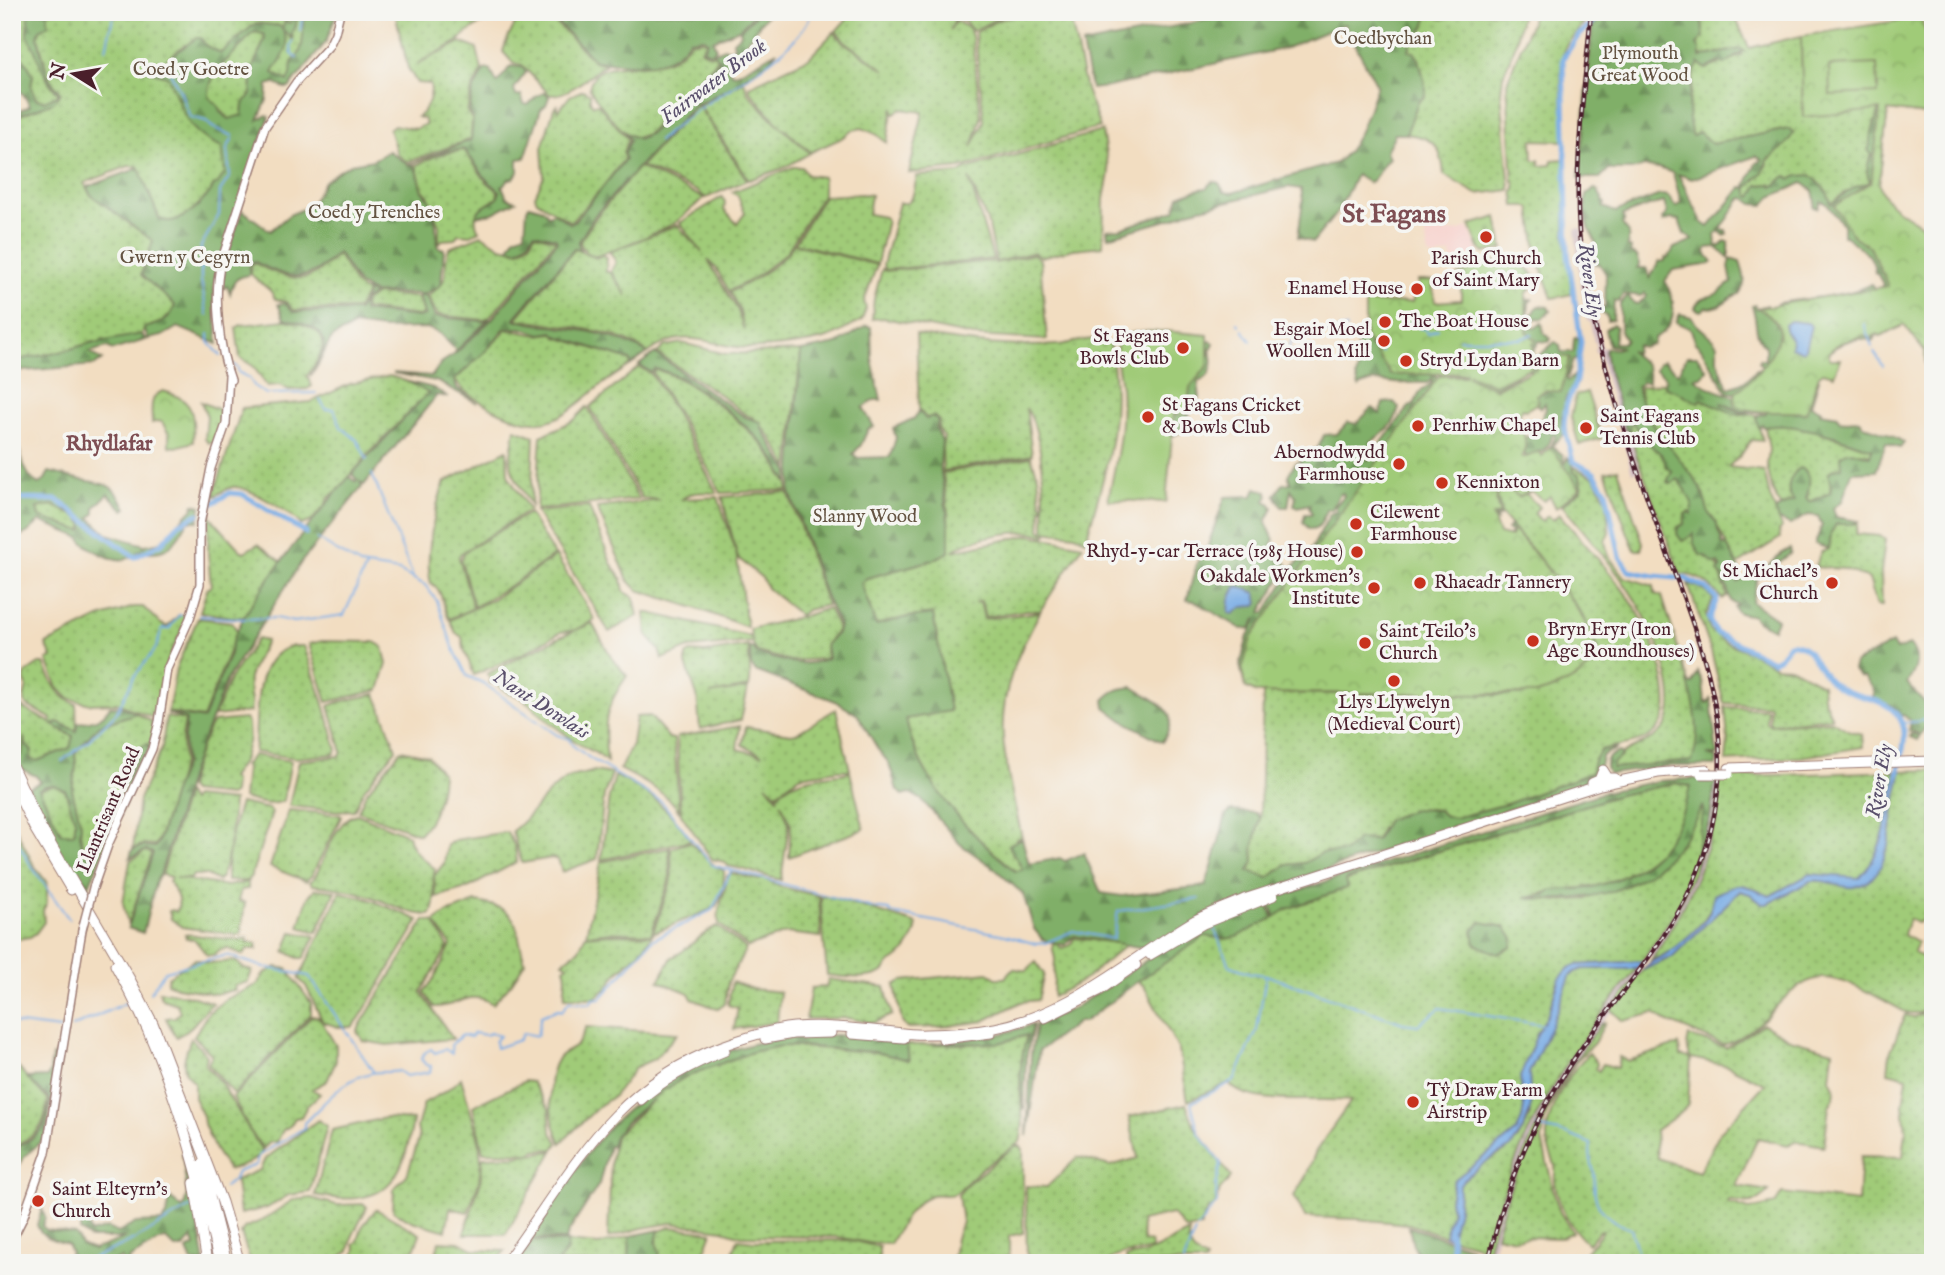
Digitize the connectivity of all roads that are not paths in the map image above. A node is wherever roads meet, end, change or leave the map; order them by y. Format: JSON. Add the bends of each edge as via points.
{"nodes":[{"id":1,"x":340,"y":12,"type":"edge"},
{"id":2,"x":1933,"y":761,"type":"edge"},
{"id":3,"x":1921,"y":764,"type":"junction"},
{"id":4,"x":12,"y":765,"type":"edge"},
{"id":5,"x":1933,"y":766,"type":"edge"},
{"id":6,"x":1703,"y":772,"type":"junction"},
{"id":7,"x":12,"y":782,"type":"edge"},
{"id":8,"x":1049,"y":1013,"type":"junction"},
{"id":9,"x":178,"y":1094,"type":"junction"},
{"id":10,"x":208,"y":1215,"type":"junction"},
{"id":11,"x":212,"y":1235,"type":"junction"},
{"id":12,"x":12,"y":1240,"type":"edge"},
{"id":13,"x":517,"y":1250,"type":"junction"},
{"id":14,"x":207,"y":1263,"type":"edge"},
{"id":15,"x":219,"y":1263,"type":"edge"},
{"id":16,"x":227,"y":1263,"type":"edge"},
{"id":17,"x":240,"y":1263,"type":"edge"},
{"id":18,"x":505,"y":1263,"type":"edge"},
{"id":19,"x":510,"y":1263,"type":"edge"}],
"edges":[{"from":1,"to":12,"type":"main road","name":"Llantrisant Road","bridge":true,"via":[[329,47],[294,84],[265,127],[221,262],[219,322],[233,390],[231,422],[211,475],[199,536],[197,597],[167,669],[152,749],[93,888],[46,1153]]},
{"from":2,"to":3,"type":"highway"},
{"from":3,"to":5,"type":"highway"},
{"from":3,"to":6,"type":"highway"},
{"from":4,"to":9,"type":"highway","via":[[41,827],[153,1023]]},
{"from":6,"to":8,"type":"highway","via":[[1600,791],[1247,905],[1203,923],[1099,991]]},
{"from":6,"to":8,"type":"highway","via":[[1651,771],[1612,779],[1603,771],[1595,782],[1493,819],[1244,899],[1198,919]]},
{"from":7,"to":9,"type":"highway","via":[[124,980]]},
{"from":8,"to":13,"type":"highway","via":[[1024,1023],[925,1035],[791,1027],[740,1039],[697,1056],[650,1083],[608,1121],[569,1169]]},
{"from":9,"to":10,"type":"highway"},
{"from":9,"to":10,"type":"highway"},
{"from":9,"to":17,"type":"highway"},
{"from":10,"to":11,"type":"highway"},
{"from":11,"to":14,"type":"highway"},
{"from":11,"to":15,"type":"highway"},
{"from":11,"to":16,"type":"highway"},
{"from":13,"to":18,"type":"highway"},
{"from":13,"to":19,"type":"highway"}]}
